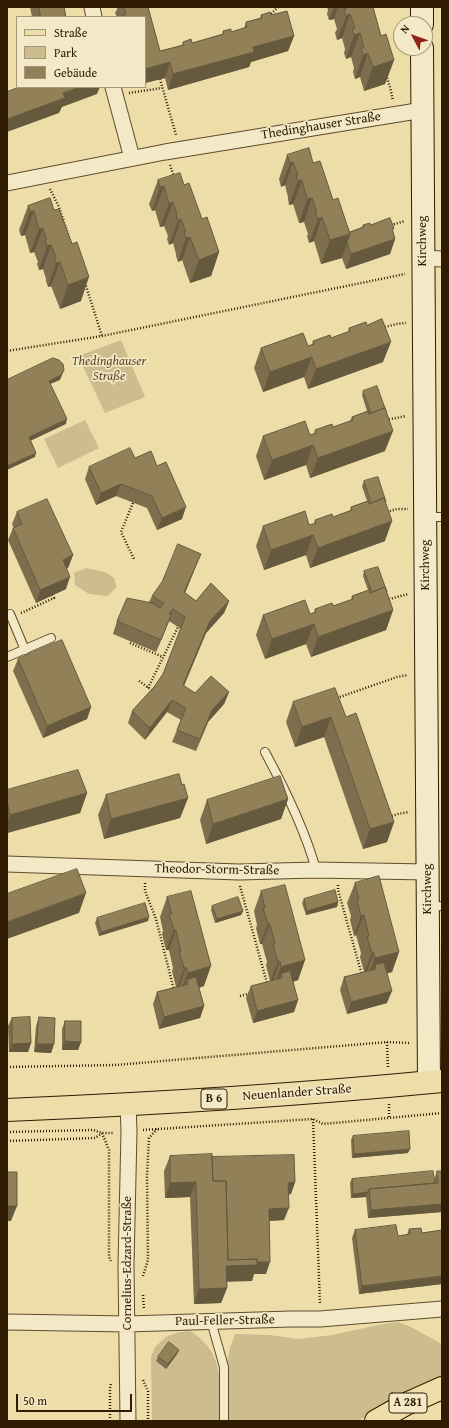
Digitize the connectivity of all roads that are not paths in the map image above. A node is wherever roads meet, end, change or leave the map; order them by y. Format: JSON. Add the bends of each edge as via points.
{"nodes":[{"id":1,"x":422,"y":56,"type":"edge"},
{"id":2,"x":113,"y":89,"type":"edge"},
{"id":3,"x":423,"y":110,"type":"junction"},
{"id":4,"x":132,"y":158,"type":"junction"},
{"id":5,"x":7,"y":183,"type":"edge"},
{"id":6,"x":430,"y":263,"type":"edge"},
{"id":7,"x":431,"y":514,"type":"edge"},
{"id":8,"x":11,"y":615,"type":"road end"},
{"id":9,"x":51,"y":638,"type":"dead end"},
{"id":10,"x":24,"y":650,"type":"junction"},
{"id":11,"x":7,"y":657,"type":"edge"},
{"id":12,"x":265,"y":752,"type":"dead end"},
{"id":13,"x":7,"y":864,"type":"edge"},
{"id":14,"x":316,"y":870,"type":"junction"},
{"id":15,"x":428,"y":872,"type":"junction"},
{"id":16,"x":435,"y":906,"type":"edge"},
{"id":17,"x":436,"y":1081,"type":"edge"},
{"id":18,"x":128,"y":1105,"type":"junction"},
{"id":19,"x":7,"y":1110,"type":"edge"},
{"id":20,"x":442,"y":1309,"type":"edge"},
{"id":21,"x":211,"y":1321,"type":"junction"},
{"id":22,"x":7,"y":1322,"type":"edge"},
{"id":23,"x":127,"y":1324,"type":"junction"},
{"id":24,"x":442,"y":1388,"type":"edge"},
{"id":25,"x":128,"y":1421,"type":"edge"},
{"id":26,"x":224,"y":1421,"type":"edge"},
{"id":27,"x":376,"y":1421,"type":"edge"}],
"edges":[{"from":1,"to":3,"type":"street","name":"Kirchweg"},
{"from":2,"to":4,"type":"street"},
{"from":3,"to":4,"type":"street","name":"Thedinghauser Straße"},
{"from":3,"to":6,"type":"street","name":"Kirchweg","via":[[423,216]]},
{"from":4,"to":5,"type":"street","name":"Thedinghauser Straße"},
{"from":6,"to":7,"type":"street","name":"Kirchweg","via":[[424,321],[425,415]]},
{"from":7,"to":15,"type":"street","name":"Kirchweg","via":[[426,592]]},
{"from":8,"to":10,"type":"lane"},
{"from":9,"to":10,"type":"lane"},
{"from":10,"to":11,"type":"lane"},
{"from":12,"to":14,"type":"lane","via":[[310,847]]},
{"from":13,"to":14,"type":"street","name":"Theodor-Storm-Straße","via":[[239,872]]},
{"from":14,"to":15,"type":"street","name":"Theodor-Storm-Straße"},
{"from":15,"to":16,"type":"street","name":"Kirchweg"},
{"from":16,"to":17,"type":"street","name":"Kirchweg","via":[[429,1043]]},
{"from":17,"to":18,"type":"main road","name":"Neuenlander Straße","number":"B 6"},
{"from":18,"to":19,"type":"main road","name":"Neuenlander Straße","number":"B 6"},
{"from":18,"to":23,"type":"street","name":"Cornelius-Edzard-Straße"},
{"from":20,"to":21,"type":"street","name":"Paul-Feller-Straße","via":[[320,1319]]},
{"from":21,"to":23,"type":"street","name":"Paul-Feller-Straße"},
{"from":21,"to":26,"type":"lane","via":[[224,1367]]},
{"from":22,"to":23,"type":"street","name":"Paul-Feller-Straße"},
{"from":23,"to":25,"type":"street","name":"Cornelius-Edzard-Straße"},
{"from":24,"to":27,"type":"main road","number":"A 281"}]}
